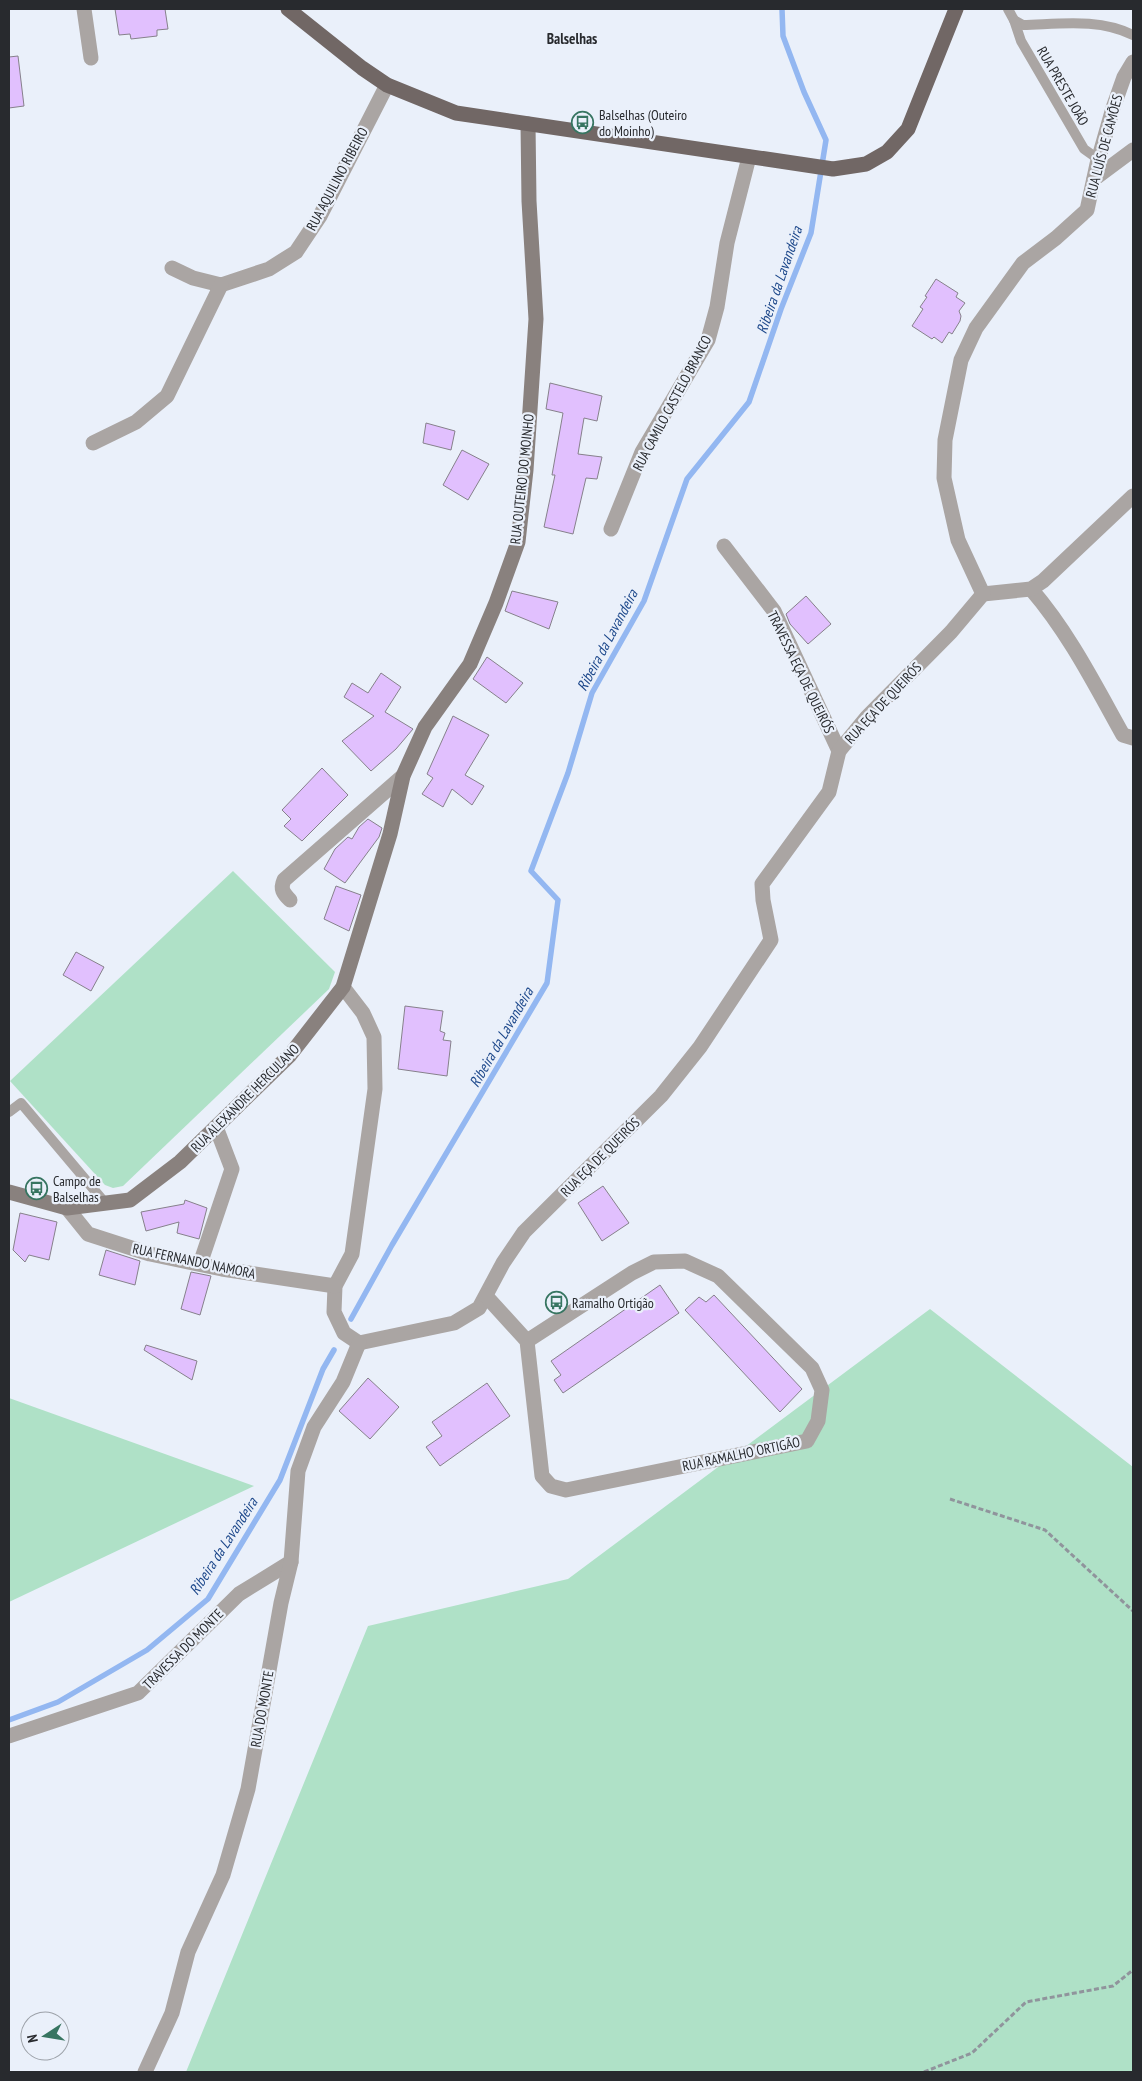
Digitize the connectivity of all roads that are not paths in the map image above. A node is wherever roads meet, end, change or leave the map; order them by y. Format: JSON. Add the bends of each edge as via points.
{"nodes":[{"id":1,"x":84,"y":9,"type":"edge"},
{"id":2,"x":288,"y":9,"type":"edge"},
{"id":3,"x":956,"y":9,"type":"edge"},
{"id":4,"x":1008,"y":9,"type":"edge"},
{"id":5,"x":1014,"y":20,"type":"junction"},
{"id":6,"x":1133,"y":35,"type":"edge"},
{"id":7,"x":91,"y":58,"type":"dead end"},
{"id":8,"x":1133,"y":62,"type":"edge"},
{"id":9,"x":387,"y":85,"type":"junction"},
{"id":10,"x":528,"y":124,"type":"junction"},
{"id":11,"x":1133,"y":150,"type":"edge"},
{"id":12,"x":749,"y":157,"type":"junction"},
{"id":13,"x":1098,"y":160,"type":"junction"},
{"id":14,"x":1094,"y":179,"type":"junction"},
{"id":15,"x":172,"y":268,"type":"dead end"},
{"id":16,"x":221,"y":285,"type":"junction"},
{"id":17,"x":93,"y":442,"type":"dead end"},
{"id":18,"x":1133,"y":496,"type":"edge"},
{"id":19,"x":611,"y":529,"type":"dead end"},
{"id":20,"x":724,"y":546,"type":"dead end"},
{"id":21,"x":1031,"y":589,"type":"junction"},
{"id":22,"x":984,"y":594,"type":"junction"},
{"id":23,"x":1133,"y":738,"type":"edge"},
{"id":24,"x":839,"y":751,"type":"junction"},
{"id":25,"x":403,"y":776,"type":"junction"},
{"id":26,"x":290,"y":900,"type":"dead end"},
{"id":27,"x":343,"y":987,"type":"junction"},
{"id":28,"x":9,"y":1112,"type":"edge"},
{"id":29,"x":216,"y":1126,"type":"junction"},
{"id":30,"x":9,"y":1192,"type":"edge"},
{"id":31,"x":106,"y":1204,"type":"junction"},
{"id":32,"x":68,"y":1208,"type":"junction"},
{"id":33,"x":200,"y":1264,"type":"junction"},
{"id":34,"x":335,"y":1286,"type":"junction"},
{"id":35,"x":486,"y":1296,"type":"junction"},
{"id":36,"x":527,"y":1340,"type":"junction"},
{"id":37,"x":359,"y":1343,"type":"junction"},
{"id":38,"x":291,"y":1562,"type":"junction"},
{"id":39,"x":9,"y":1736,"type":"edge"},
{"id":40,"x":145,"y":2072,"type":"edge"}],
"edges":[{"from":1,"to":7,"type":"street"},
{"from":2,"to":9,"type":"main road"},
{"from":3,"to":12,"type":"main road","via":[[908,129],[887,152],[866,164],[833,169]]},
{"from":4,"to":5,"type":"lane","name":"RUA PRESTE JOÃO"},
{"from":5,"to":6,"type":"lane","name":"RUA PRESTE JOÃO","via":[[1023,25],[1094,23]]},
{"from":5,"to":13,"type":"lane","name":"RUA PRESTE JOÃO","via":[[1021,41],[1084,149]]},
{"from":8,"to":13,"type":"street","name":"RUA LUÍS DE CAMÕES","via":[[1124,76]]},
{"from":9,"to":10,"type":"main road","via":[[456,112]]},
{"from":9,"to":16,"type":"street","name":"RUA AQUILINO RIBEIRO","via":[[320,216],[296,252],[269,270]]},
{"from":10,"to":12,"type":"main road"},
{"from":10,"to":25,"type":"street","name":"RUA OUTEIRO DO MOINHO","via":[[536,319],[518,542],[470,664],[425,727]]},
{"from":11,"to":14,"type":"street"},
{"from":12,"to":19,"type":"street","name":"RUA CAMILO CASTELO BRANCO","via":[[727,243],[708,340],[642,452]]},
{"from":13,"to":14,"type":"street","name":"RUA LUÍS DE CAMÕES"},
{"from":14,"to":22,"type":"street","name":"RUA LUÍS DE CAMÕES","via":[[1088,210],[1022,263],[976,328],[961,360],[944,440],[944,478],[958,540]]},
{"from":15,"to":16,"type":"street","via":[[193,278]]},
{"from":16,"to":17,"type":"street","via":[[167,396],[136,422]]},
{"from":18,"to":21,"type":"street"},
{"from":20,"to":24,"type":"street","name":"TRAVESSA EÇA DE QUEIRÓS","via":[[774,611]]},
{"from":21,"to":22,"type":"street"},
{"from":21,"to":23,"type":"street","via":[[1084,664],[1123,736]]},
{"from":22,"to":24,"type":"street","name":"RUA EÇA DE QUEIRÓS"},
{"from":24,"to":35,"type":"street","name":"RUA EÇA DE QUEIRÓS","via":[[829,792],[762,884],[771,940],[760,958],[700,1047],[661,1096],[524,1232]]},
{"from":25,"to":26,"type":"street","name":"RUA OUTEIRO DO MOINHO","via":[[284,880],[281,887]]},
{"from":25,"to":27,"type":"street","name":"RUA ALEXANDRE HERCULANO","via":[[390,834]]},
{"from":27,"to":29,"type":"street","name":"RUA ALEXANDRE HERCULANO","via":[[290,1055]]},
{"from":27,"to":34,"type":"street","via":[[363,1013],[374,1037],[375,1089],[352,1254]]},
{"from":28,"to":31,"type":"lane","via":[[21,1103]]},
{"from":29,"to":31,"type":"street","name":"RUA ALEXANDRE HERCULANO","via":[[148,1188],[130,1200]]},
{"from":29,"to":33,"type":"street","via":[[232,1169]]},
{"from":30,"to":32,"type":"street","name":"RUA ALEXANDRE HERCULANO"},
{"from":31,"to":32,"type":"street","name":"RUA ALEXANDRE HERCULANO"},
{"from":32,"to":33,"type":"street","name":"RUA FERNANDO NAMORA","via":[[88,1234],[150,1254]]},
{"from":33,"to":34,"type":"street","name":"RUA FERNANDO NAMORA"},
{"from":34,"to":37,"type":"street","via":[[334,1312],[344,1334]]},
{"from":35,"to":36,"type":"street"},
{"from":35,"to":37,"type":"street","name":"RUA EÇA DE QUEIRÓS","via":[[479,1308],[454,1323]]},
{"from":36,"to":36,"type":"street","name":"RUA RAMALHO ORTIGÃO","via":[[542,1476],[551,1486],[566,1490],[807,1440],[818,1421],[822,1390],[812,1368],[718,1276],[685,1261],[654,1262]]},
{"from":37,"to":38,"type":"street","name":"RUA DO MONTE","via":[[344,1382],[314,1426],[298,1471]]},
{"from":38,"to":39,"type":"street","name":"TRAVESSA DO MONTE","via":[[239,1594],[138,1693]]},
{"from":38,"to":40,"type":"street","name":"RUA DO MONTE","via":[[248,1789],[223,1874],[188,1952],[172,2013]]}]}
